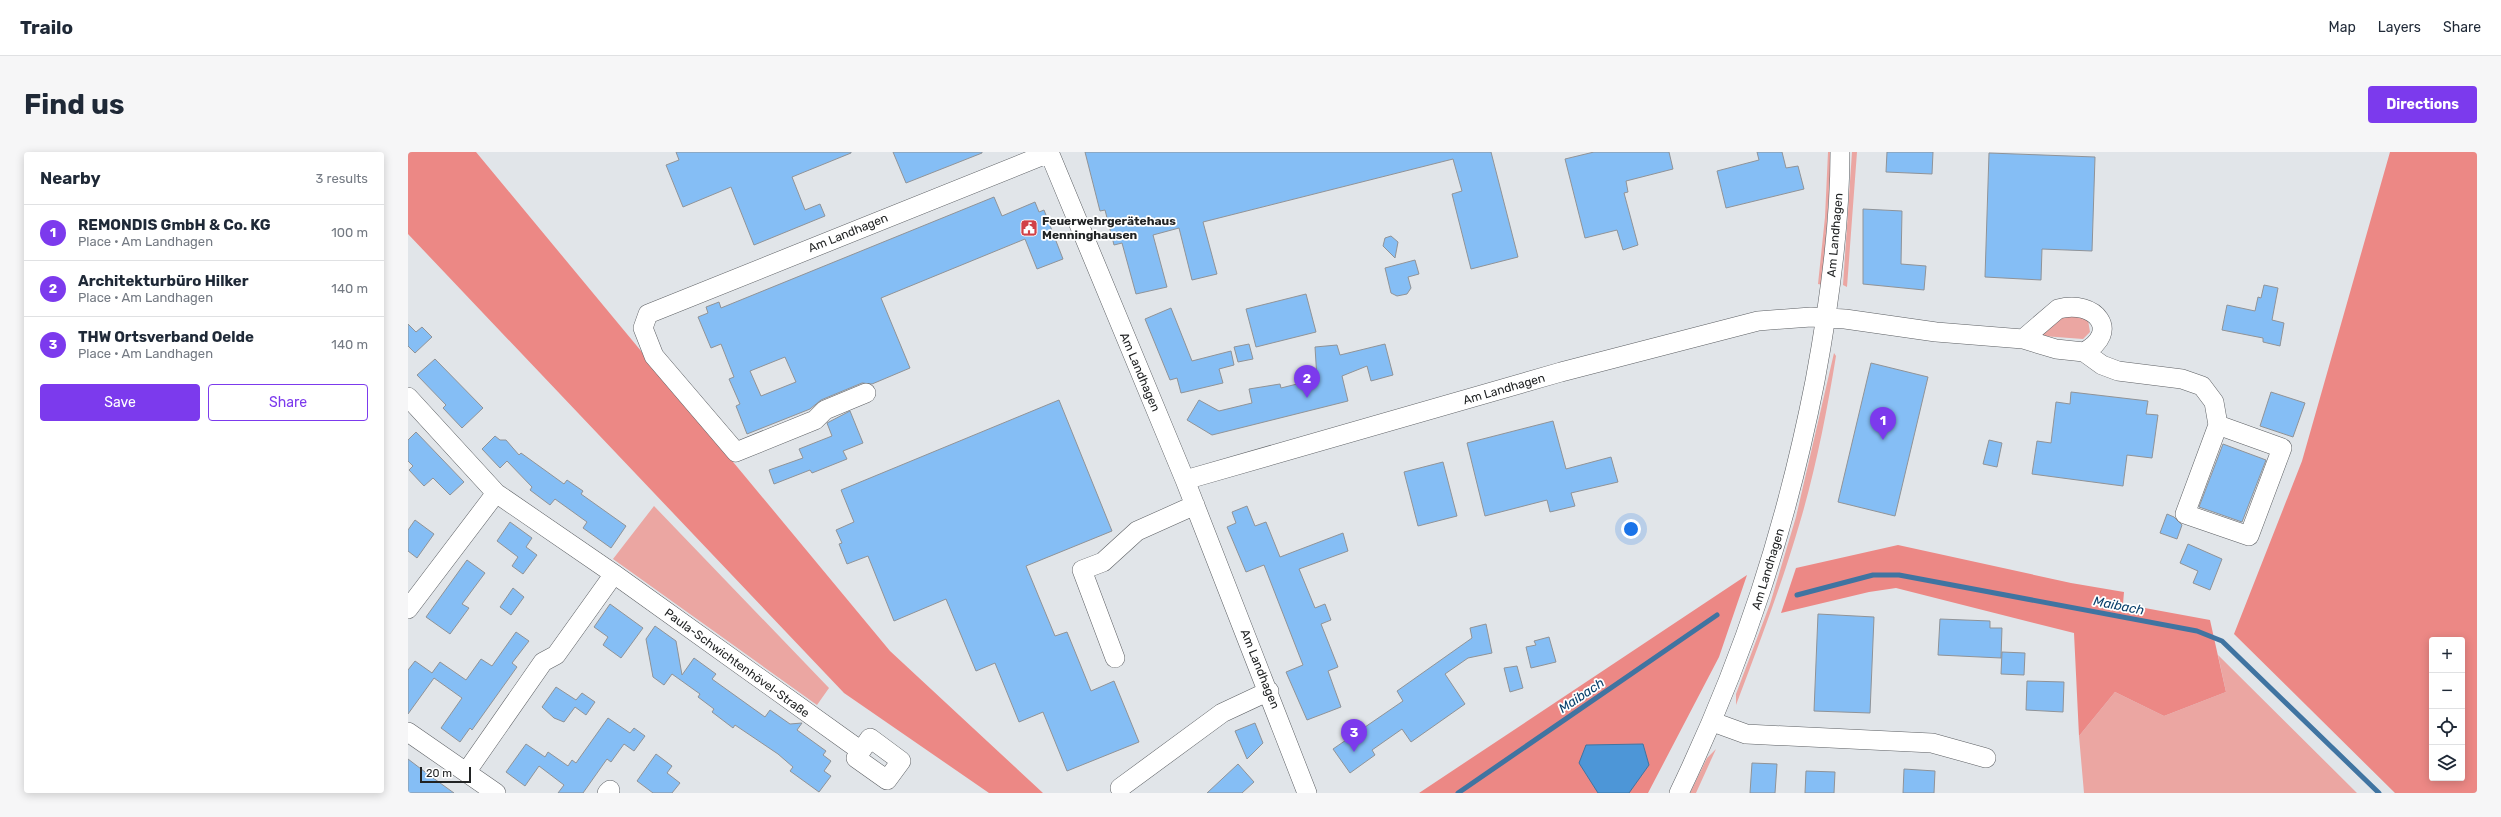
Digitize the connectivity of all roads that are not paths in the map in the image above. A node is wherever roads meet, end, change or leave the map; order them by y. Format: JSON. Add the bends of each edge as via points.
{"nodes":[{"id":1,"x":1840,"y":152,"type":"edge"},
{"id":2,"x":1049,"y":153,"type":"edge"},
{"id":3,"x":1827,"y":318,"type":"junction"},
{"id":4,"x":2023,"y":339,"type":"junction"},
{"id":5,"x":2084,"y":352,"type":"junction"},
{"id":6,"x":866,"y":393,"type":"dead end"},
{"id":7,"x":408,"y":397,"type":"edge"},
{"id":8,"x":2218,"y":425,"type":"junction"},
{"id":9,"x":1185,"y":480,"type":"junction"},
{"id":10,"x":496,"y":493,"type":"junction"},
{"id":11,"x":1195,"y":505,"type":"junction"},
{"id":12,"x":614,"y":574,"type":"junction"},
{"id":13,"x":408,"y":609,"type":"edge"},
{"id":14,"x":1115,"y":658,"type":"dead end"},
{"id":15,"x":1269,"y":691,"type":"junction"},
{"id":16,"x":1713,"y":722,"type":"junction"},
{"id":17,"x":408,"y":732,"type":"edge"},
{"id":18,"x":861,"y":751,"type":"dead end"},
{"id":19,"x":1986,"y":758,"type":"dead end"},
{"id":20,"x":466,"y":771,"type":"junction"},
{"id":21,"x":1120,"y":788,"type":"dead end"},
{"id":22,"x":496,"y":793,"type":"edge"},
{"id":23,"x":1307,"y":793,"type":"edge"},
{"id":24,"x":1679,"y":793,"type":"edge"}],
"edges":[{"from":1,"to":3,"type":"street","name":"Am Landhagen"},
{"from":2,"to":6,"type":"street","name":"Am Landhagen","via":[[648,314],[643,328],[654,356],[736,452],[815,420],[825,410]]},
{"from":2,"to":9,"type":"street","name":"Am Landhagen"},
{"from":3,"to":4,"type":"street","name":"Am Landhagen","via":[[1936,332]]},
{"from":3,"to":9,"type":"street","name":"Am Landhagen","via":[[1758,321],[1708,333],[1561,372]]},
{"from":3,"to":16,"type":"street","name":"Am Landhagen","via":[[1802,447],[1772,560],[1737,662]]},
{"from":4,"to":5,"type":"street","name":"Am Landhagen","via":[[2056,350]]},
{"from":4,"to":5,"type":"street","via":[[2058,308],[2083,307],[2098,317],[2101,334],[2096,345]]},
{"from":5,"to":8,"type":"street","via":[[2102,365],[2118,371],[2182,378],[2202,386],[2214,402]]},
{"from":7,"to":10,"type":"street","name":"Paula-Schwichtenhövel-Straße"},
{"from":8,"to":8,"type":"street","via":[[2185,514],[2249,536],[2282,448]]},
{"from":9,"to":11,"type":"street","name":"Am Landhagen"},
{"from":10,"to":12,"type":"street","name":"Paula-Schwichtenhövel-Straße"},
{"from":10,"to":13,"type":"street"},
{"from":11,"to":14,"type":"street","via":[[1137,531],[1103,562],[1082,570]]},
{"from":11,"to":15,"type":"street","name":"Am Landhagen"},
{"from":12,"to":18,"type":"street","name":"Paula-Schwichtenhövel-Straße"},
{"from":12,"to":20,"type":"street","via":[[556,655],[543,662]]},
{"from":15,"to":21,"type":"street","via":[[1222,713]]},
{"from":15,"to":23,"type":"street","name":"Am Landhagen"},
{"from":16,"to":19,"type":"street","via":[[1746,734],[1932,744]]},
{"from":16,"to":24,"type":"street","name":"Am Landhagen"},
{"from":17,"to":20,"type":"street"},
{"from":20,"to":22,"type":"street"}]}
